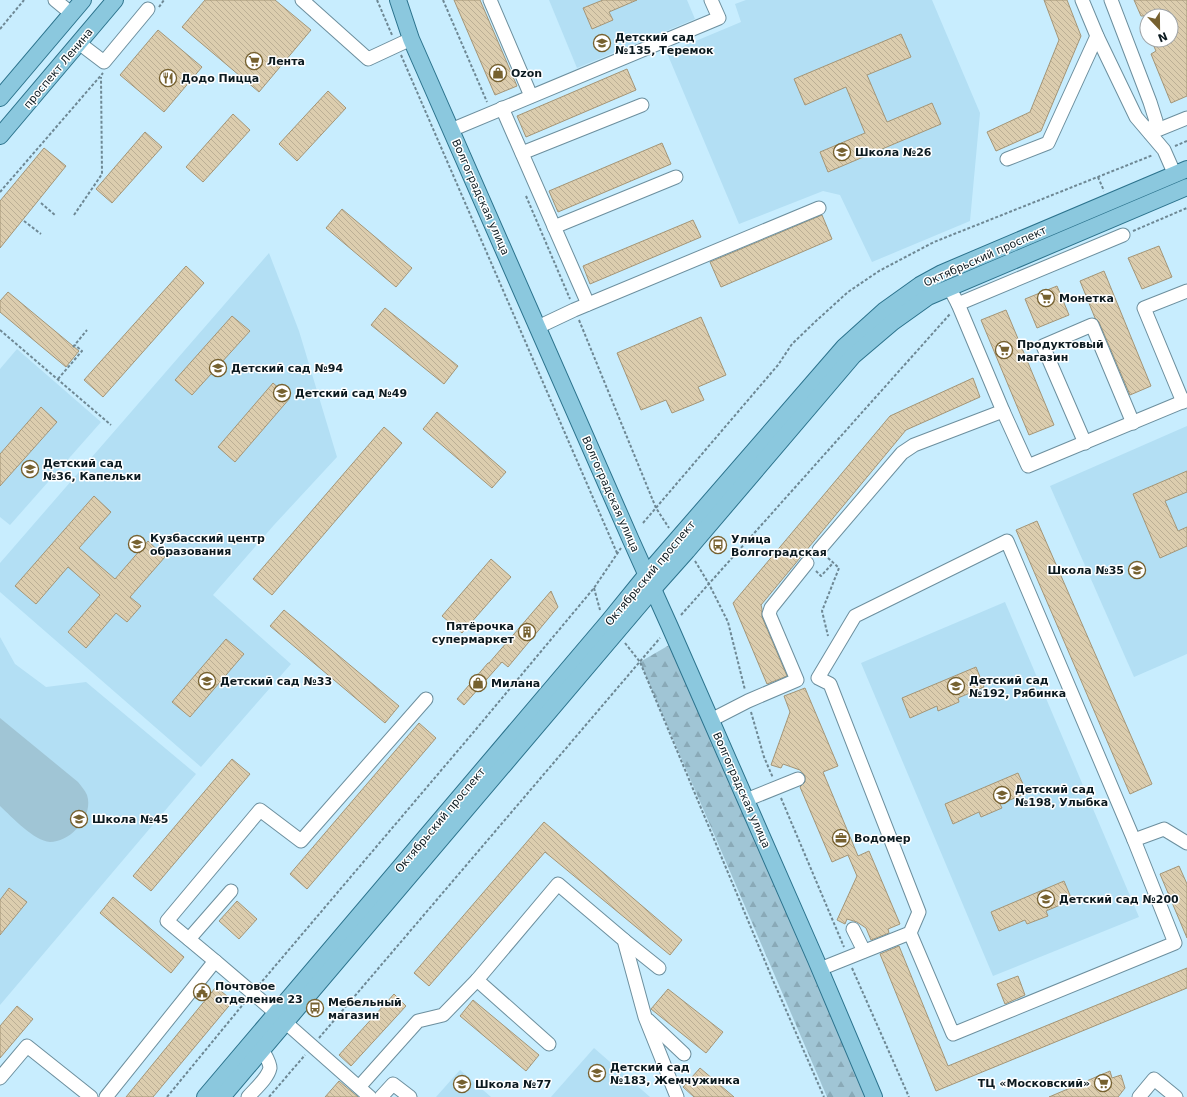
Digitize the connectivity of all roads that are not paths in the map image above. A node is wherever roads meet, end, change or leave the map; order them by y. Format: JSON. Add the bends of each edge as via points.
{"nodes":[{"id":1,"x":55,"y":0,"type":"edge"},
{"id":2,"x":83,"y":0,"type":"edge"},
{"id":3,"x":115,"y":0,"type":"edge"},
{"id":4,"x":302,"y":0,"type":"edge"},
{"id":5,"x":398,"y":0,"type":"edge"},
{"id":6,"x":490,"y":0,"type":"edge"},
{"id":7,"x":711,"y":0,"type":"edge"},
{"id":8,"x":1082,"y":0,"type":"edge"},
{"id":9,"x":1111,"y":0,"type":"edge"},
{"id":10,"x":151,"y":10,"type":"road end"},
{"id":11,"x":72,"y":14,"type":"junction"},
{"id":12,"x":1097,"y":36,"type":"junction"},
{"id":13,"x":404,"y":42,"type":"junction"},
{"id":14,"x":79,"y":43,"type":"junction"},
{"id":15,"x":531,"y":96,"type":"junction"},
{"id":16,"x":0,"y":98,"type":"edge"},
{"id":17,"x":642,"y":105,"type":"dead end"},
{"id":18,"x":497,"y":111,"type":"junction"},
{"id":19,"x":1187,"y":118,"type":"edge"},
{"id":20,"x":451,"y":130,"type":"junction"},
{"id":21,"x":1150,"y":133,"type":"junction"},
{"id":22,"x":0,"y":136,"type":"edge"},
{"id":23,"x":522,"y":153,"type":"junction"},
{"id":24,"x":1007,"y":159,"type":"dead end"},
{"id":25,"x":1181,"y":172,"type":"edge"},
{"id":26,"x":676,"y":177,"type":"dead end"},
{"id":27,"x":1187,"y":187,"type":"edge"},
{"id":28,"x":819,"y":208,"type":"dead end"},
{"id":29,"x":554,"y":227,"type":"junction"},
{"id":30,"x":1123,"y":235,"type":"road end"},
{"id":31,"x":949,"y":287,"type":"junction"},
{"id":32,"x":1187,"y":291,"type":"edge"},
{"id":33,"x":588,"y":304,"type":"junction"},
{"id":34,"x":958,"y":304,"type":"junction"},
{"id":35,"x":538,"y":327,"type":"junction"},
{"id":36,"x":1185,"y":401,"type":"edge"},
{"id":37,"x":1003,"y":411,"type":"junction"},
{"id":38,"x":1133,"y":423,"type":"junction"},
{"id":39,"x":1085,"y":443,"type":"junction"},
{"id":40,"x":819,"y":550,"type":"road end"},
{"id":41,"x":807,"y":563,"type":"road end"},
{"id":42,"x":650,"y":581,"type":"junction"},
{"id":43,"x":818,"y":678,"type":"junction"},
{"id":44,"x":797,"y":680,"type":"junction"},
{"id":45,"x":426,"y":699,"type":"dead end"},
{"id":46,"x":711,"y":720,"type":"junction"},
{"id":47,"x":798,"y":779,"type":"dead end"},
{"id":48,"x":746,"y":800,"type":"junction"},
{"id":49,"x":1134,"y":840,"type":"junction"},
{"id":50,"x":1187,"y":843,"type":"edge"},
{"id":51,"x":231,"y":891,"type":"dead end"},
{"id":52,"x":853,"y":928,"type":"dead end"},
{"id":53,"x":910,"y":933,"type":"junction"},
{"id":54,"x":189,"y":939,"type":"junction"},
{"id":55,"x":624,"y":940,"type":"junction"},
{"id":56,"x":864,"y":951,"type":"junction"},
{"id":57,"x":215,"y":961,"type":"junction"},
{"id":58,"x":659,"y":968,"type":"dead end"},
{"id":59,"x":820,"y":969,"type":"junction"},
{"id":60,"x":477,"y":980,"type":"junction"},
{"id":61,"x":645,"y":1017,"type":"junction"},
{"id":62,"x":281,"y":1018,"type":"junction"},
{"id":63,"x":549,"y":1044,"type":"dead end"},
{"id":64,"x":262,"y":1049,"type":"junction"},
{"id":65,"x":684,"y":1054,"type":"dead end"},
{"id":66,"x":0,"y":1078,"type":"edge"},
{"id":67,"x":359,"y":1087,"type":"junction"},
{"id":68,"x":91,"y":1097,"type":"edge"},
{"id":69,"x":106,"y":1097,"type":"edge"},
{"id":70,"x":205,"y":1097,"type":"edge"},
{"id":71,"x":222,"y":1097,"type":"edge"},
{"id":72,"x":248,"y":1097,"type":"edge"},
{"id":73,"x":370,"y":1097,"type":"edge"},
{"id":74,"x":381,"y":1097,"type":"edge"},
{"id":75,"x":410,"y":1097,"type":"edge"},
{"id":76,"x":677,"y":1097,"type":"edge"},
{"id":77,"x":874,"y":1097,"type":"edge"},
{"id":78,"x":1139,"y":1097,"type":"edge"},
{"id":79,"x":1176,"y":1097,"type":"edge"}],
"edges":[{"from":1,"to":11,"type":"lane"},
{"from":2,"to":11,"type":"main road"},
{"from":3,"to":14,"type":"main road","name":"проспект Ленина"},
{"from":4,"to":13,"type":"lane","via":[[368,59]]},
{"from":5,"to":13,"type":"main road","name":"Волгоградская улица"},
{"from":6,"to":15,"type":"lane"},
{"from":7,"to":15,"type":"lane","via":[[719,18]]},
{"from":8,"to":12,"type":"lane"},
{"from":9,"to":21,"type":"lane","via":[[1156,121]]},
{"from":10,"to":14,"type":"lane","via":[[104,62]]},
{"from":11,"to":16,"type":"main road"},
{"from":12,"to":21,"type":"lane","via":[[1136,117]]},
{"from":12,"to":24,"type":"lane","via":[[1048,143]]},
{"from":13,"to":20,"type":"main road","name":"Волгоградская улица"},
{"from":14,"to":22,"type":"main road","name":"проспект Ленина"},
{"from":15,"to":18,"type":"lane"},
{"from":17,"to":23,"type":"lane"},
{"from":18,"to":20,"type":"lane"},
{"from":18,"to":23,"type":"lane"},
{"from":19,"to":21,"type":"lane"},
{"from":20,"to":35,"type":"main road","name":"Волгоградская улица"},
{"from":21,"to":25,"type":"lane"},
{"from":23,"to":29,"type":"lane"},
{"from":25,"to":42,"type":"main road","name":"Октябрьский проспект","via":[[942,273],[885,310],[844,347]]},
{"from":26,"to":29,"type":"lane"},
{"from":27,"to":31,"type":"main road","name":"Октябрьский проспект"},
{"from":28,"to":33,"type":"lane"},
{"from":29,"to":33,"type":"lane"},
{"from":30,"to":34,"type":"lane"},
{"from":31,"to":34,"type":"lane"},
{"from":31,"to":42,"type":"main road","name":"Октябрьский проспект","via":[[928,297],[893,322],[853,356],[687,551]]},
{"from":32,"to":36,"type":"lane","via":[[1144,308]]},
{"from":33,"to":35,"type":"lane"},
{"from":34,"to":37,"type":"lane"},
{"from":35,"to":42,"type":"main road","name":"Волгоградская улица"},
{"from":36,"to":38,"type":"lane"},
{"from":37,"to":39,"type":"lane","via":[[1028,466]]},
{"from":37,"to":40,"type":"lane","via":[[914,444],[902,453]]},
{"from":38,"to":39,"type":"lane"},
{"from":38,"to":39,"type":"lane","via":[[1092,326],[1043,346]]},
{"from":41,"to":44,"type":"lane","via":[[769,614]]},
{"from":42,"to":46,"type":"main road","name":"Волгоградская улица"},
{"from":42,"to":62,"type":"main road","name":"Октябрьский проспект"},
{"from":43,"to":44,"type":"lane"},
{"from":43,"to":49,"type":"lane","via":[[855,616],[1008,541]]},
{"from":43,"to":53,"type":"lane","via":[[830,684],[919,912]]},
{"from":44,"to":46,"type":"lane"},
{"from":45,"to":54,"type":"lane","via":[[301,841],[260,810],[167,921]]},
{"from":46,"to":48,"type":"main road","name":"Волгоградская улица"},
{"from":47,"to":48,"type":"lane"},
{"from":48,"to":59,"type":"main road","name":"Волгоградская улица"},
{"from":49,"to":50,"type":"lane","via":[[1164,829]]},
{"from":49,"to":53,"type":"lane","via":[[1175,943],[1168,946],[953,1034]]},
{"from":51,"to":54,"type":"lane"},
{"from":52,"to":56,"type":"lane"},
{"from":53,"to":56,"type":"lane"},
{"from":54,"to":57,"type":"lane"},
{"from":55,"to":58,"type":"lane"},
{"from":55,"to":60,"type":"lane","via":[[558,884]]},
{"from":55,"to":61,"type":"lane"},
{"from":56,"to":59,"type":"lane"},
{"from":57,"to":62,"type":"lane"},
{"from":57,"to":69,"type":"lane"},
{"from":59,"to":77,"type":"main road","name":"Волгоградская улица"},
{"from":60,"to":63,"type":"lane"},
{"from":60,"to":67,"type":"lane","via":[[443,1015],[418,1020]]},
{"from":61,"to":65,"type":"lane"},
{"from":61,"to":76,"type":"lane"},
{"from":62,"to":64,"type":"main road","name":"Октябрьский проспект"},
{"from":62,"to":67,"type":"lane"},
{"from":62,"to":70,"type":"main road","name":"Октябрьский проспект"},
{"from":64,"to":71,"type":"main road","name":"Октябрьский проспект"},
{"from":64,"to":72,"type":"lane","via":[[270,1068]]},
{"from":66,"to":68,"type":"lane","via":[[27,1046]]},
{"from":67,"to":73,"type":"lane"},
{"from":74,"to":75,"type":"lane","via":[[393,1084]]},
{"from":78,"to":79,"type":"lane","via":[[1154,1079]]}]}
